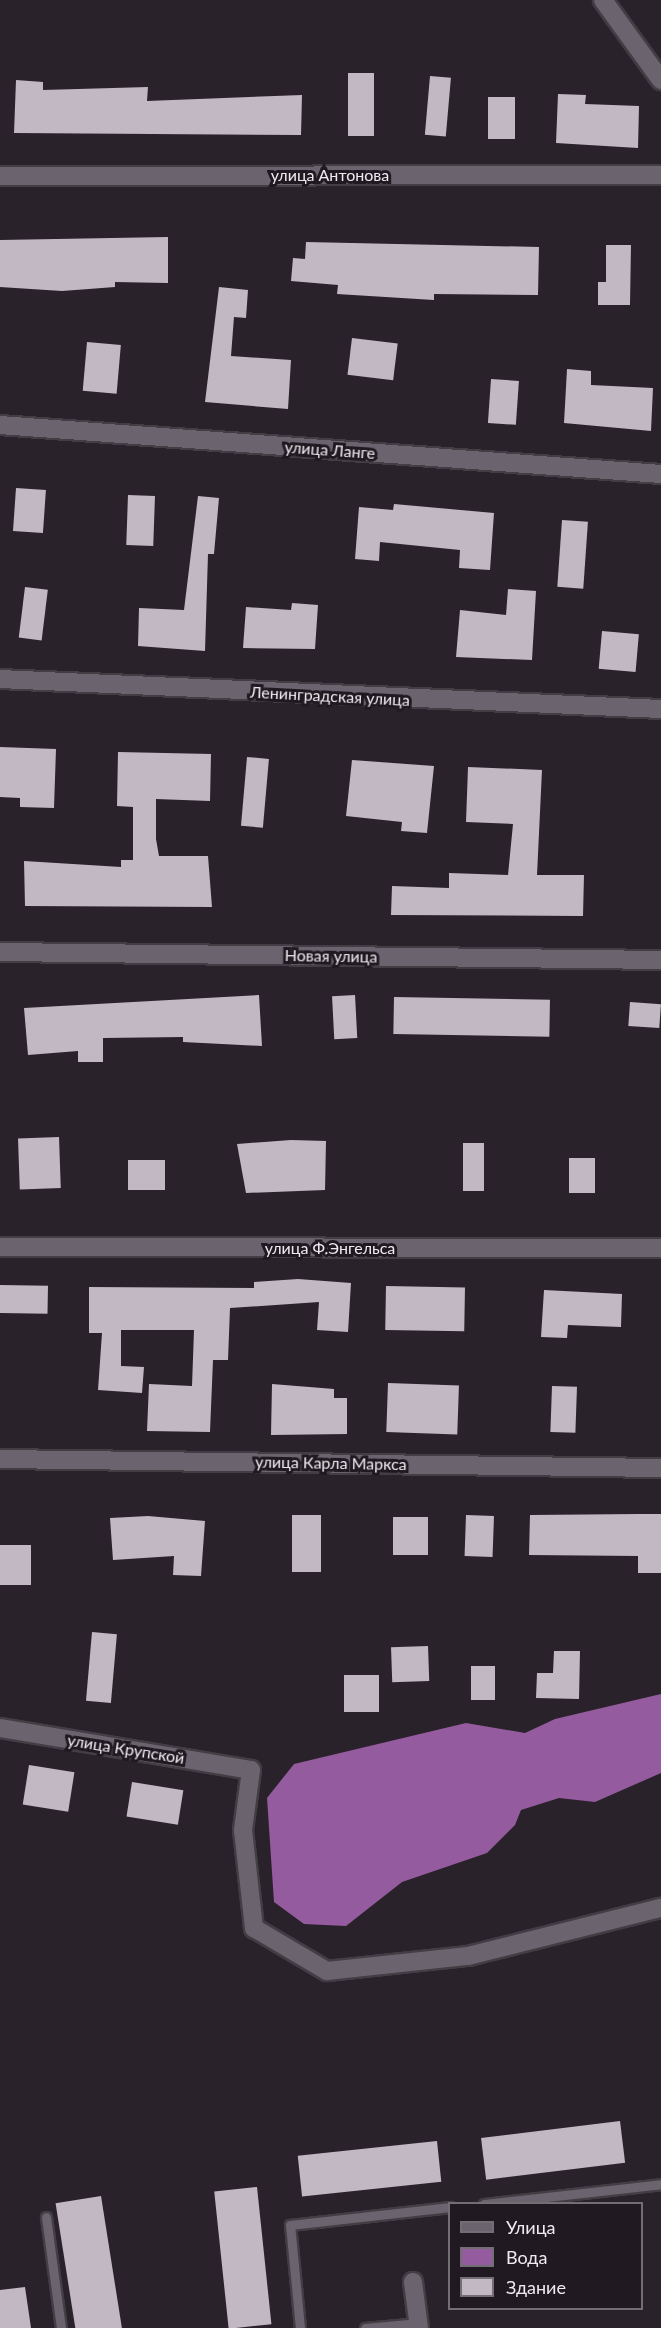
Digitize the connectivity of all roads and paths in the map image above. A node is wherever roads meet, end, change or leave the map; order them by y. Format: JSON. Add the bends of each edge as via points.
{"nodes":[{"id":1,"x":603,"y":0,"type":"edge"},
{"id":2,"x":661,"y":80,"type":"edge"},
{"id":3,"x":661,"y":175,"type":"edge"},
{"id":4,"x":0,"y":176,"type":"edge"},
{"id":5,"x":0,"y":425,"type":"edge"},
{"id":6,"x":661,"y":474,"type":"edge"},
{"id":7,"x":0,"y":679,"type":"edge"},
{"id":8,"x":661,"y":709,"type":"edge"},
{"id":9,"x":0,"y":952,"type":"edge"},
{"id":10,"x":661,"y":960,"type":"edge"},
{"id":11,"x":0,"y":1247,"type":"edge"},
{"id":12,"x":661,"y":1248,"type":"edge"},
{"id":13,"x":0,"y":1459,"type":"edge"},
{"id":14,"x":661,"y":1468,"type":"edge"},
{"id":15,"x":0,"y":1728,"type":"edge"},
{"id":16,"x":661,"y":1908,"type":"edge"},
{"id":17,"x":661,"y":2184,"type":"edge"},
{"id":18,"x":502,"y":2202,"type":"edge"},
{"id":19,"x":448,"y":2207,"type":"edge"},
{"id":20,"x":45,"y":2217,"type":"dead end"},
{"id":21,"x":413,"y":2282,"type":"dead end"},
{"id":22,"x":419,"y":2326,"type":"edge"},
{"id":23,"x":61,"y":2328,"type":"edge"},
{"id":24,"x":300,"y":2328,"type":"edge"},
{"id":25,"x":365,"y":2328,"type":"edge"}],
"edges":[{"from":1,"to":2,"type":"street"},
{"from":3,"to":4,"type":"street","name":"улица Антонова"},
{"from":5,"to":6,"type":"street","name":"улица Ланге"},
{"from":7,"to":8,"type":"street","name":"Ленинградская улица"},
{"from":9,"to":10,"type":"street","name":"Новая улица"},
{"from":11,"to":12,"type":"street","name":"улица Ф.Энгельса"},
{"from":13,"to":14,"type":"street","name":"улица Карла Маркса"},
{"from":15,"to":16,"type":"street","name":"улица Крупской","via":[[251,1770],[243,1830],[254,1928],[327,1971],[468,1956]]},
{"from":17,"to":18,"type":"lane"},
{"from":19,"to":24,"type":"lane","via":[[290,2225]]},
{"from":20,"to":23,"type":"lane"},
{"from":21,"to":22,"type":"street"},
{"from":22,"to":25,"type":"lane"}]}
